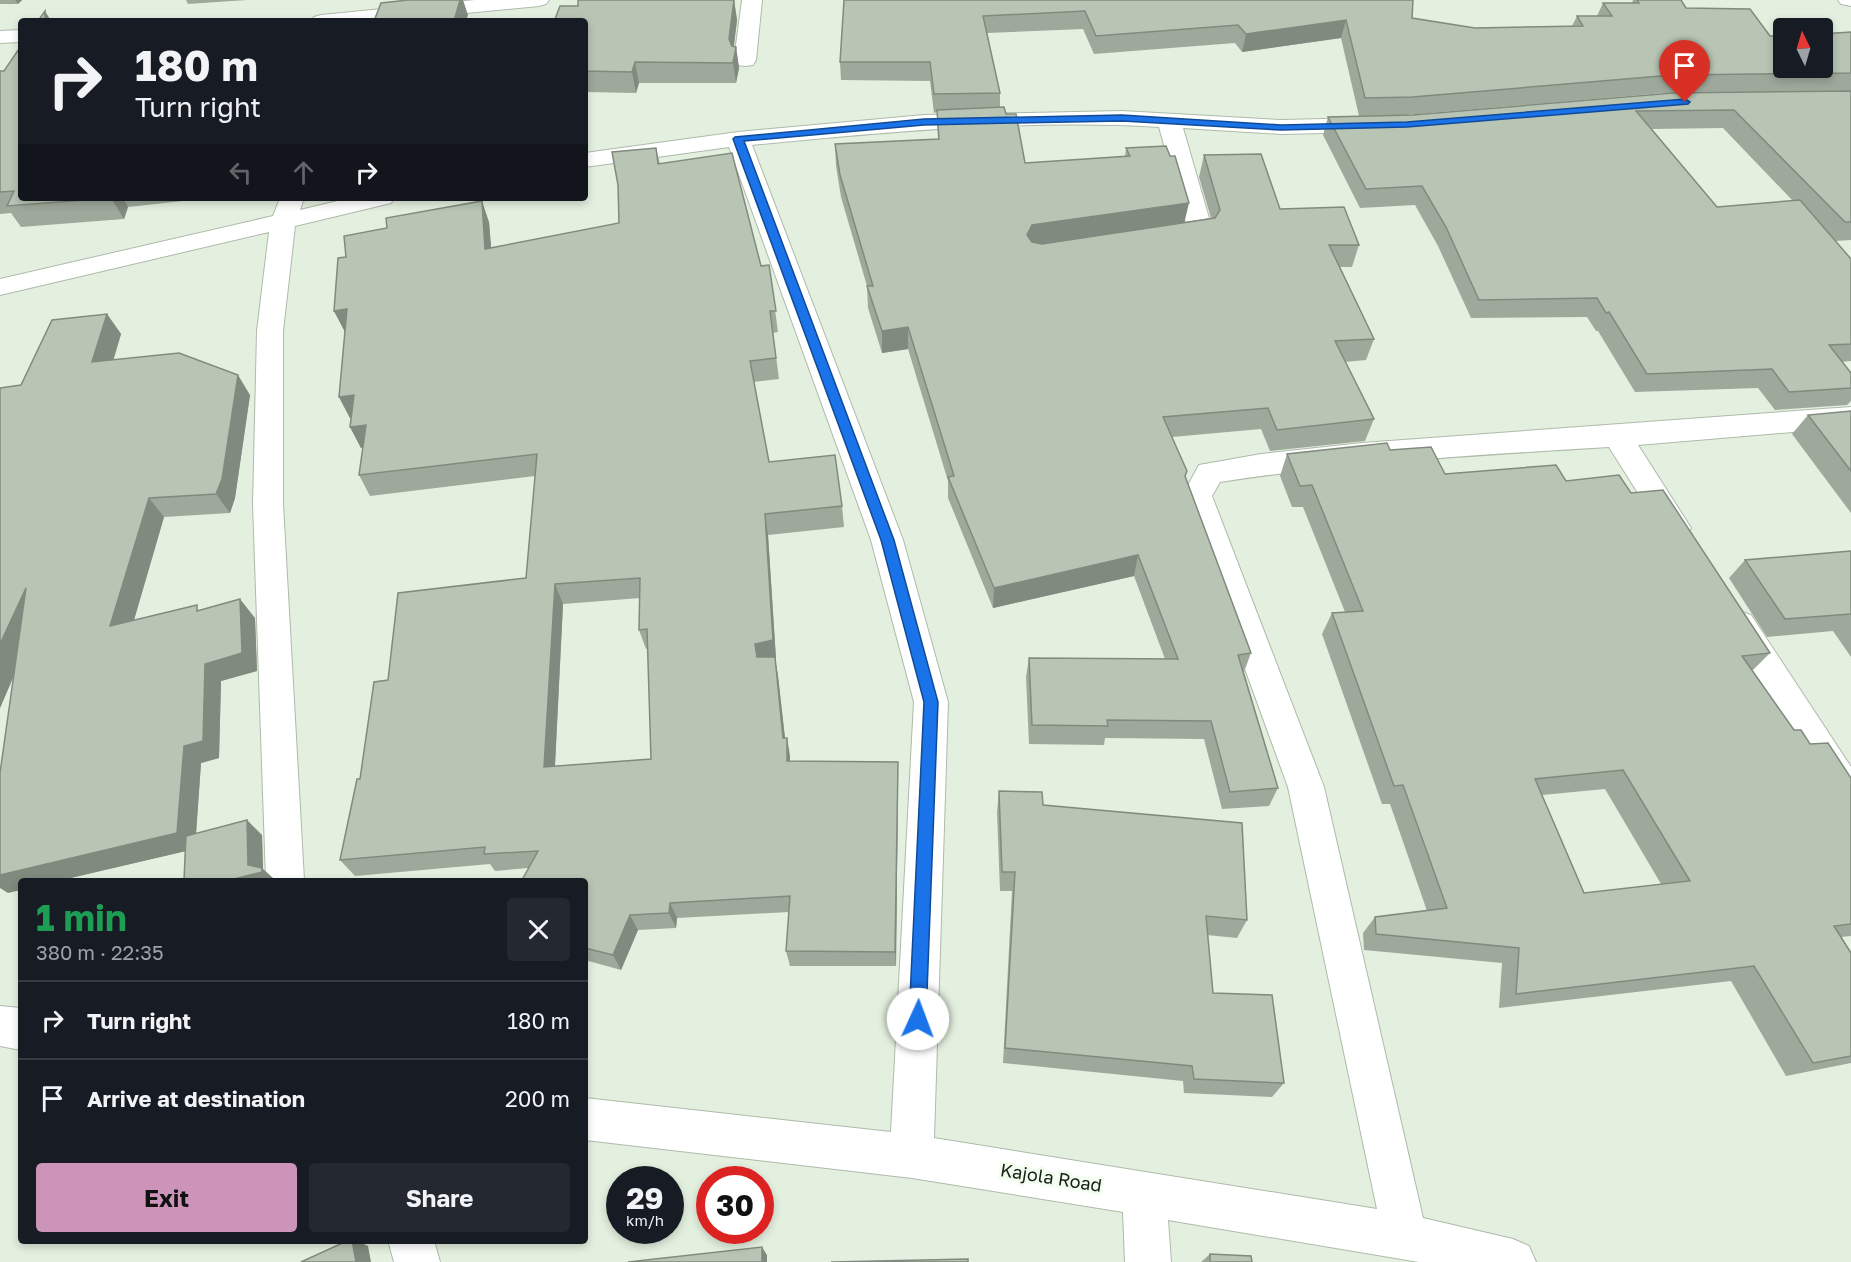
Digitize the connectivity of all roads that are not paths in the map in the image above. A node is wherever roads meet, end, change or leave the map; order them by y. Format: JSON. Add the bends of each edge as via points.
{"nodes":[{"id":1,"x":539,"y":0,"type":"edge"},
{"id":2,"x":752,"y":0,"type":"edge"},
{"id":3,"x":513,"y":1,"type":"edge"},
{"id":4,"x":470,"y":3,"type":"edge"},
{"id":5,"x":371,"y":8,"type":"edge"},
{"id":6,"x":344,"y":18,"type":"edge"},
{"id":7,"x":18,"y":36,"type":"edge"},
{"id":8,"x":0,"y":37,"type":"edge"},
{"id":9,"x":745,"y":60,"type":"dead end"},
{"id":10,"x":1169,"y":121,"type":"junction"},
{"id":11,"x":1395,"y":125,"type":"edge"},
{"id":12,"x":738,"y":139,"type":"junction"},
{"id":13,"x":588,"y":160,"type":"edge"},
{"id":14,"x":358,"y":201,"type":"edge"},
{"id":15,"x":288,"y":210,"type":"edge"},
{"id":16,"x":1143,"y":240,"type":"edge"},
{"id":17,"x":0,"y":287,"type":"edge"},
{"id":18,"x":1851,"y":417,"type":"edge"},
{"id":19,"x":1617,"y":436,"type":"junction"},
{"id":20,"x":1695,"y":557,"type":"edge"},
{"id":21,"x":1721,"y":597,"type":"edge"},
{"id":22,"x":1851,"y":798,"type":"edge"},
{"id":23,"x":285,"y":878,"type":"edge"},
{"id":24,"x":0,"y":1026,"type":"edge"},
{"id":25,"x":18,"y":1029,"type":"edge"},
{"id":26,"x":588,"y":1119,"type":"edge"},
{"id":27,"x":912,"y":1156,"type":"junction"},
{"id":28,"x":1144,"y":1193,"type":"junction"},
{"id":29,"x":1405,"y":1236,"type":"junction"},
{"id":30,"x":412,"y":1244,"type":"edge"},
{"id":31,"x":417,"y":1262,"type":"edge"},
{"id":32,"x":1148,"y":1262,"type":"edge"},
{"id":33,"x":1513,"y":1262,"type":"edge"}],
"edges":[{"from":1,"to":3,"type":"street"},
{"from":2,"to":9,"type":"street"},
{"from":3,"to":4,"type":"street"},
{"from":4,"to":5,"type":"street"},
{"from":5,"to":6,"type":"street"},
{"from":7,"to":8,"type":"street"},
{"from":10,"to":11,"type":"street","via":[[1281,128]]},
{"from":10,"to":12,"type":"street","via":[[1122,118],[924,122]]},
{"from":10,"to":16,"type":"street","via":[[1201,232]]},
{"from":12,"to":13,"type":"street"},
{"from":12,"to":27,"type":"street","via":[[887,540],[931,702]]},
{"from":14,"to":15,"type":"street"},
{"from":15,"to":17,"type":"street"},
{"from":15,"to":23,"type":"street","via":[[270,331],[268,504]]},
{"from":18,"to":19,"type":"street"},
{"from":19,"to":20,"type":"street"},
{"from":19,"to":29,"type":"street","via":[[1422,447],[1246,466],[1210,473],[1197,496],[1306,787]]},
{"from":21,"to":22,"type":"street"},
{"from":24,"to":25,"type":"street"},
{"from":26,"to":27,"type":"street","name":"Kajola Road"},
{"from":27,"to":28,"type":"street","name":"Kajola Road"},
{"from":28,"to":29,"type":"street","name":"Kajola Road"},
{"from":28,"to":32,"type":"street"},
{"from":29,"to":33,"type":"street","name":"Kajola Road"},
{"from":30,"to":31,"type":"street"}]}
